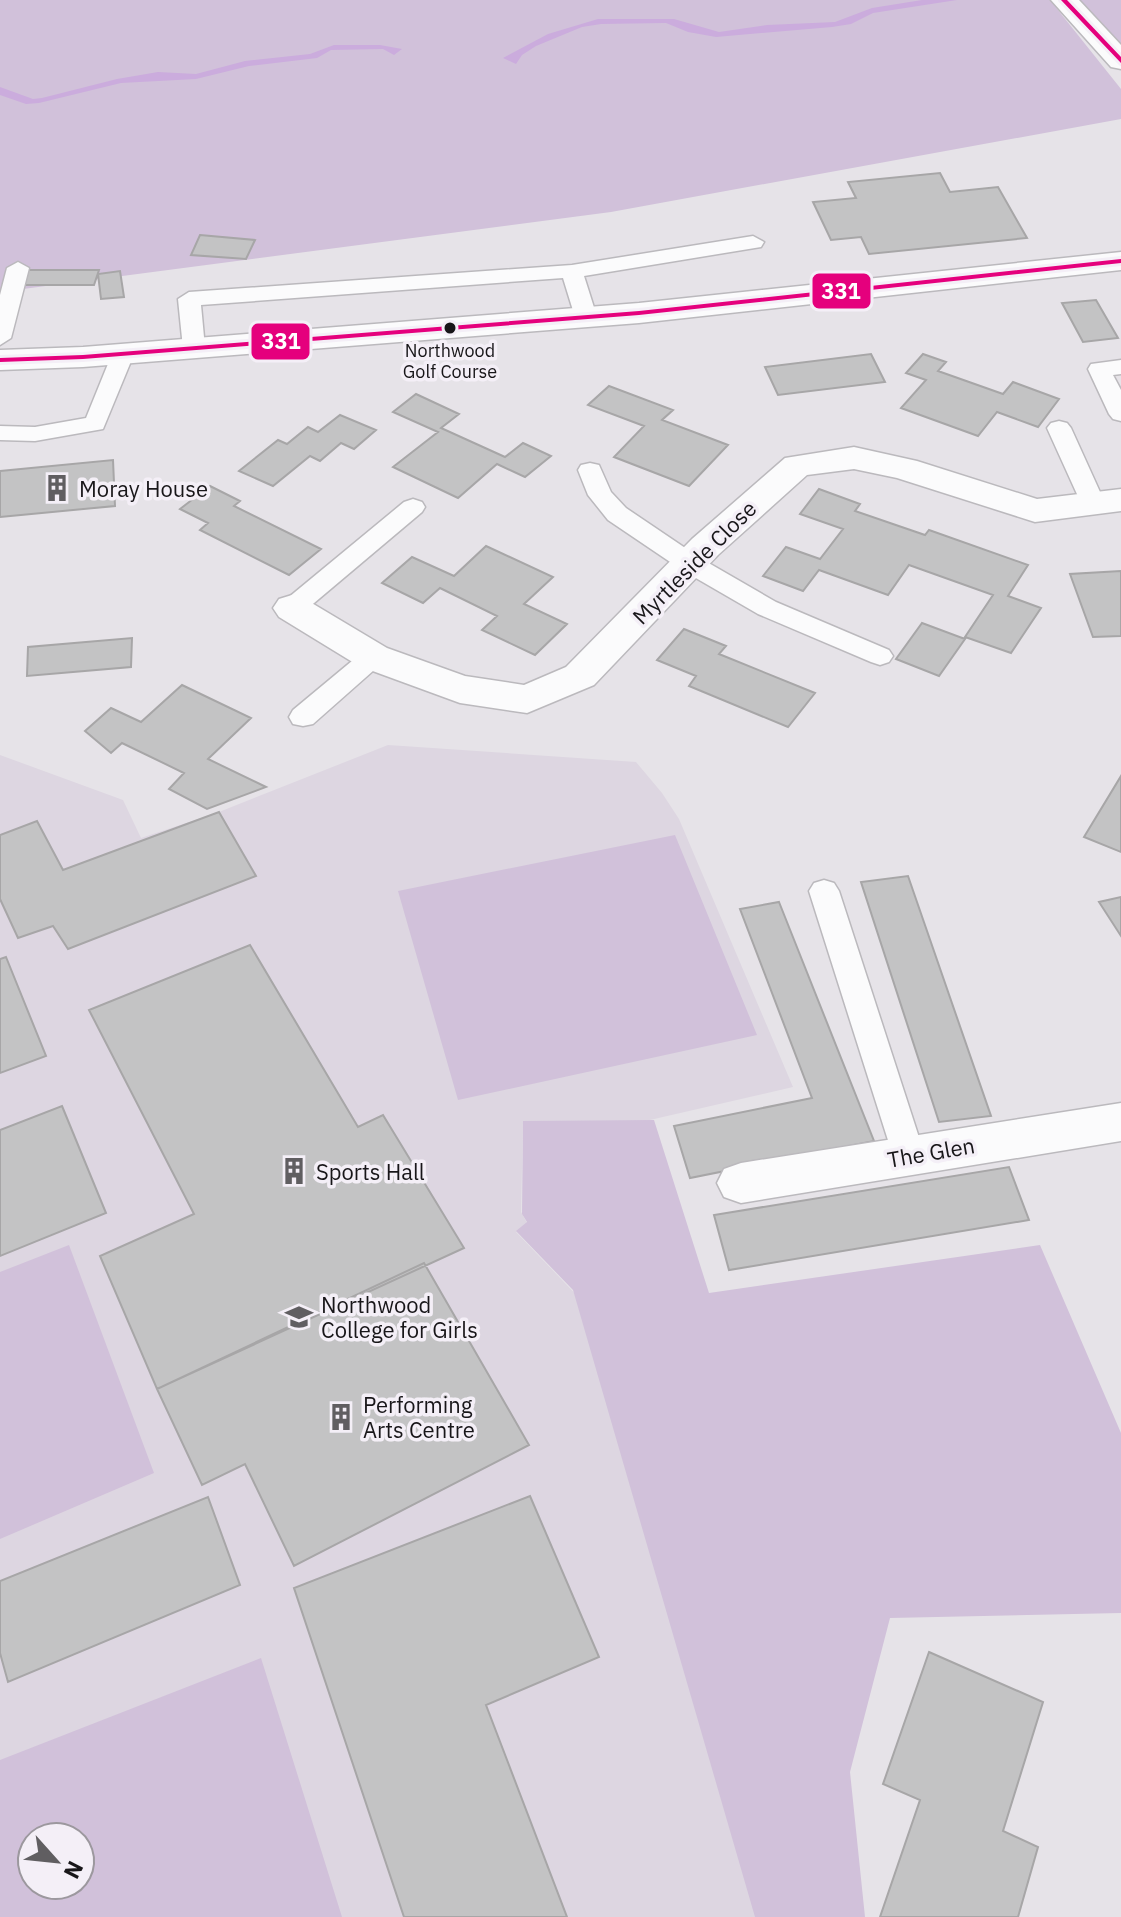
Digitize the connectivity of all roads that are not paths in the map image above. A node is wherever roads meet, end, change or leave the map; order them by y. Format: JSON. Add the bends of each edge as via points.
{"nodes":[{"id":1,"x":1064,"y":0,"type":"edge"},
{"id":2,"x":1121,"y":61,"type":"edge"},
{"id":3,"x":753,"y":242,"type":"dead end"},
{"id":4,"x":1121,"y":261,"type":"edge"},
{"id":5,"x":18,"y":268,"type":"dead end"},
{"id":6,"x":572,"y":271,"type":"junction"},
{"id":7,"x":586,"y":317,"type":"junction"},
{"id":8,"x":0,"y":338,"type":"edge"},
{"id":9,"x":194,"y":348,"type":"junction"},
{"id":10,"x":123,"y":354,"type":"junction"},
{"id":11,"x":0,"y":360,"type":"edge"},
{"id":12,"x":1121,"y":367,"type":"edge"},
{"id":13,"x":1121,"y":414,"type":"edge"},
{"id":14,"x":1059,"y":428,"type":"dead end"},
{"id":15,"x":0,"y":433,"type":"edge"},
{"id":16,"x":590,"y":470,"type":"dead end"},
{"id":17,"x":1107,"y":502,"type":"edge"},
{"id":18,"x":413,"y":507,"type":"dead end"},
{"id":19,"x":691,"y":564,"type":"junction"},
{"id":20,"x":292,"y":608,"type":"joint"},
{"id":21,"x":880,"y":656,"type":"dead end"},
{"id":22,"x":373,"y":657,"type":"junction"},
{"id":23,"x":303,"y":717,"type":"dead end"},
{"id":24,"x":824,"y":891,"type":"dead end"},
{"id":25,"x":1121,"y":1122,"type":"edge"},
{"id":26,"x":909,"y":1156,"type":"junction"},
{"id":27,"x":741,"y":1183,"type":"dead end"}],
"edges":[{"from":1,"to":2,"type":"street"},
{"from":3,"to":6,"type":"lane"},
{"from":4,"to":7,"type":"street"},
{"from":5,"to":8,"type":"lane"},
{"from":6,"to":7,"type":"lane"},
{"from":6,"to":9,"type":"lane","via":[[189,299]]},
{"from":7,"to":9,"type":"street"},
{"from":9,"to":10,"type":"street"},
{"from":10,"to":11,"type":"street"},
{"from":10,"to":15,"type":"lane","via":[[95,424],[35,434]]},
{"from":12,"to":13,"type":"lane","via":[[1099,369]]},
{"from":14,"to":17,"type":"lane"},
{"from":16,"to":19,"type":"lane","via":[[600,495],[617,514]]},
{"from":17,"to":19,"type":"street","name":"Myrtleside Close","via":[[1035,511],[854,458],[797,466]]},
{"from":18,"to":20,"type":"lane"},
{"from":19,"to":21,"type":"lane","via":[[767,608]]},
{"from":19,"to":22,"type":"street","name":"Myrtleside Close","via":[[580,676],[527,699],[460,689]]},
{"from":20,"to":22,"type":"street","name":"Myrtleside Close"},
{"from":22,"to":23,"type":"lane"},
{"from":24,"to":26,"type":"lane"},
{"from":25,"to":26,"type":"street","name":"The Glen"},
{"from":26,"to":27,"type":"street","name":"The Glen"}]}
